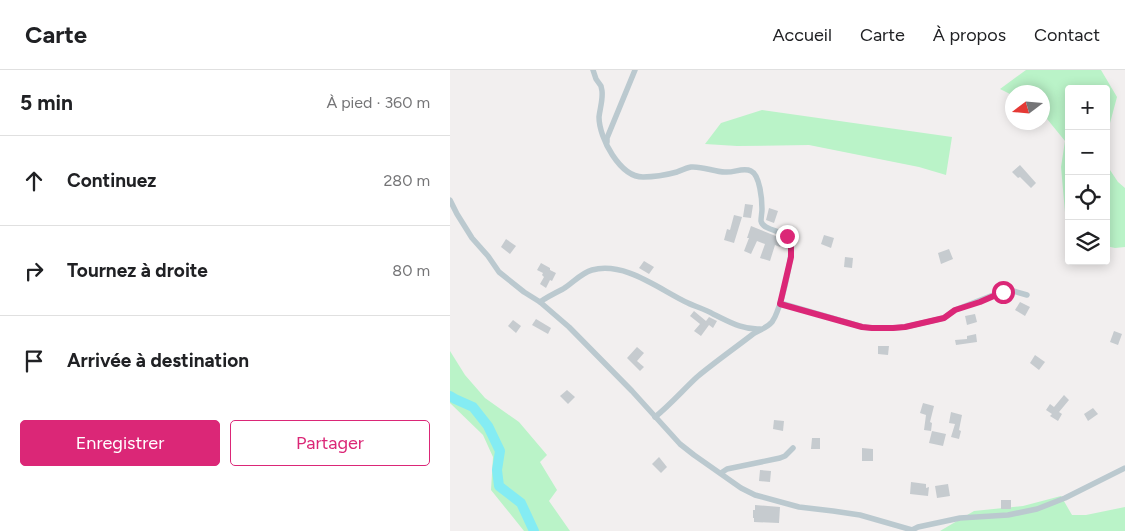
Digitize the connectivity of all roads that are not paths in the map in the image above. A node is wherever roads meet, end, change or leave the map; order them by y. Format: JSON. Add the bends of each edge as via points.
{"nodes":[{"id":1,"x":592,"y":70,"type":"edge"},
{"id":2,"x":635,"y":70,"type":"edge"},
{"id":3,"x":607,"y":144,"type":"junction"},
{"id":4,"x":450,"y":200,"type":"edge"},
{"id":5,"x":1027,"y":295,"type":"dead end"},
{"id":6,"x":540,"y":302,"type":"junction"},
{"id":7,"x":780,"y":304,"type":"junction"},
{"id":8,"x":760,"y":329,"type":"junction"},
{"id":9,"x":655,"y":418,"type":"junction"},
{"id":10,"x":794,"y":448,"type":"dead end"},
{"id":11,"x":1125,"y":468,"type":"edge"},
{"id":12,"x":721,"y":473,"type":"junction"},
{"id":13,"x":913,"y":530,"type":"edge"}],
"edges":[{"from":1,"to":3,"type":"street","via":[[601,86],[599,118]]},
{"from":2,"to":3,"type":"street"},
{"from":3,"to":7,"type":"street","via":[[609,151],[628,172],[638,176],[670,174],[691,167],[755,173],[759,182],[761,222],[791,241],[791,257]]},
{"from":4,"to":6,"type":"street","via":[[472,238],[499,272]]},
{"from":5,"to":7,"type":"street","via":[[1006,290],[955,310],[944,318],[893,328],[862,327]]},
{"from":6,"to":8,"type":"street","via":[[585,273],[612,269],[640,277],[735,325]]},
{"from":6,"to":9,"type":"street"},
{"from":7,"to":8,"type":"street","via":[[771,323]]},
{"from":8,"to":9,"type":"street","via":[[699,376]]},
{"from":9,"to":12,"type":"street","via":[[687,450]]},
{"from":10,"to":12,"type":"street","via":[[780,458]]},
{"from":11,"to":13,"type":"street","via":[[1037,509],[960,518]]},
{"from":12,"to":13,"type":"street","via":[[755,495]]}]}
